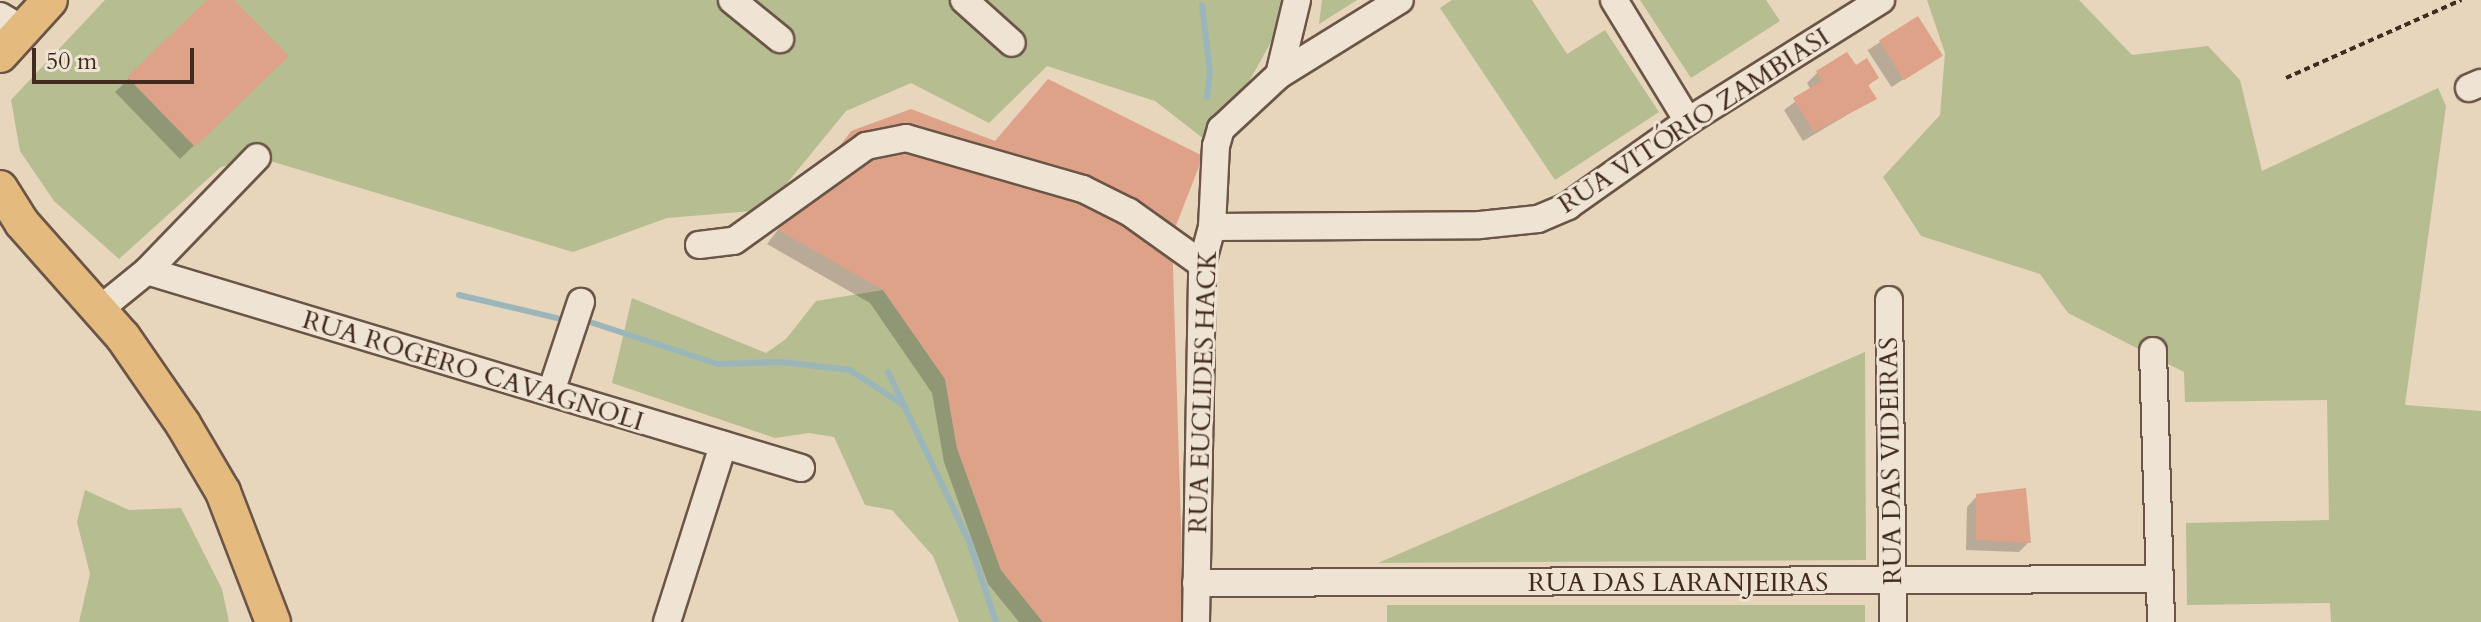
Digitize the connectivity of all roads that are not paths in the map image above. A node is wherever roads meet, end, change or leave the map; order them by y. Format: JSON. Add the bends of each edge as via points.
{"nodes":[{"id":1,"x":50,"y":0,"type":"edge"},
{"id":2,"x":732,"y":0,"type":"edge"},
{"id":3,"x":964,"y":0,"type":"edge"},
{"id":4,"x":1297,"y":0,"type":"edge"},
{"id":5,"x":1400,"y":0,"type":"edge"},
{"id":6,"x":1614,"y":0,"type":"edge"},
{"id":7,"x":1881,"y":0,"type":"edge"},
{"id":8,"x":12,"y":23,"type":"edge"},
{"id":9,"x":780,"y":39,"type":"dead end"},
{"id":10,"x":1012,"y":43,"type":"dead end"},
{"id":11,"x":0,"y":55,"type":"edge"},
{"id":12,"x":1279,"y":75,"type":"junction"},
{"id":13,"x":1688,"y":121,"type":"junction"},
{"id":14,"x":257,"y":157,"type":"dead end"},
{"id":15,"x":0,"y":188,"type":"edge"},
{"id":16,"x":11,"y":216,"type":"edge"},
{"id":17,"x":1212,"y":227,"type":"junction"},
{"id":18,"x":699,"y":245,"type":"dead end"},
{"id":19,"x":1202,"y":264,"type":"junction"},
{"id":20,"x":147,"y":271,"type":"junction"},
{"id":21,"x":1889,"y":300,"type":"dead end"},
{"id":22,"x":581,"y":302,"type":"dead end"},
{"id":23,"x":100,"y":309,"type":"junction"},
{"id":24,"x":2153,"y":351,"type":"dead end"},
{"id":25,"x":551,"y":392,"type":"junction"},
{"id":26,"x":723,"y":445,"type":"junction"},
{"id":27,"x":801,"y":468,"type":"dead end"},
{"id":28,"x":2160,"y":579,"type":"junction"},
{"id":29,"x":1892,"y":582,"type":"junction"},
{"id":30,"x":1196,"y":583,"type":"junction"},
{"id":31,"x":273,"y":622,"type":"edge"},
{"id":32,"x":667,"y":622,"type":"edge"},
{"id":33,"x":1196,"y":622,"type":"edge"},
{"id":34,"x":1893,"y":622,"type":"edge"},
{"id":35,"x":2161,"y":622,"type":"edge"}],
"edges":[{"from":1,"to":8,"type":"main road"},
{"from":2,"to":9,"type":"street"},
{"from":3,"to":10,"type":"street"},
{"from":4,"to":12,"type":"street"},
{"from":5,"to":12,"type":"street","name":"RUA EUCLIDES HACK"},
{"from":6,"to":13,"type":"street"},
{"from":7,"to":13,"type":"street","name":"RUA VITÓRIO ZAMBIASI"},
{"from":8,"to":11,"type":"main road"},
{"from":12,"to":17,"type":"street","name":"RUA EUCLIDES HACK","via":[[1221,129]]},
{"from":13,"to":17,"type":"street","name":"RUA VITÓRIO ZAMBIASI","via":[[1568,206],[1538,219],[1480,225]]},
{"from":14,"to":20,"type":"street"},
{"from":15,"to":16,"type":"main road"},
{"from":16,"to":23,"type":"main road"},
{"from":17,"to":19,"type":"street","name":"RUA EUCLIDES HACK"},
{"from":18,"to":19,"type":"street","via":[[734,241],[866,146],[906,138],[1083,189],[1129,212]]},
{"from":19,"to":30,"type":"street","name":"RUA EUCLIDES HACK"},
{"from":20,"to":23,"type":"street"},
{"from":20,"to":25,"type":"street","name":"RUA ROGERO CAVAGNOLI"},
{"from":21,"to":29,"type":"street","name":"RUA DAS VIDEIRAS"},
{"from":22,"to":25,"type":"street"},
{"from":23,"to":31,"type":"main road","via":[[183,424],[223,492]]},
{"from":24,"to":28,"type":"street"},
{"from":25,"to":26,"type":"street","name":"RUA ROGERO CAVAGNOLI"},
{"from":26,"to":27,"type":"street","name":"RUA ROGERO CAVAGNOLI"},
{"from":26,"to":32,"type":"street"},
{"from":28,"to":29,"type":"street","name":"RUA DAS LARANJEIRAS"},
{"from":28,"to":35,"type":"street"},
{"from":29,"to":30,"type":"street","name":"RUA DAS LARANJEIRAS"},
{"from":29,"to":34,"type":"street","name":"RUA DAS VIDEIRAS"},
{"from":30,"to":33,"type":"street","name":"RUA EUCLIDES HACK"}]}
